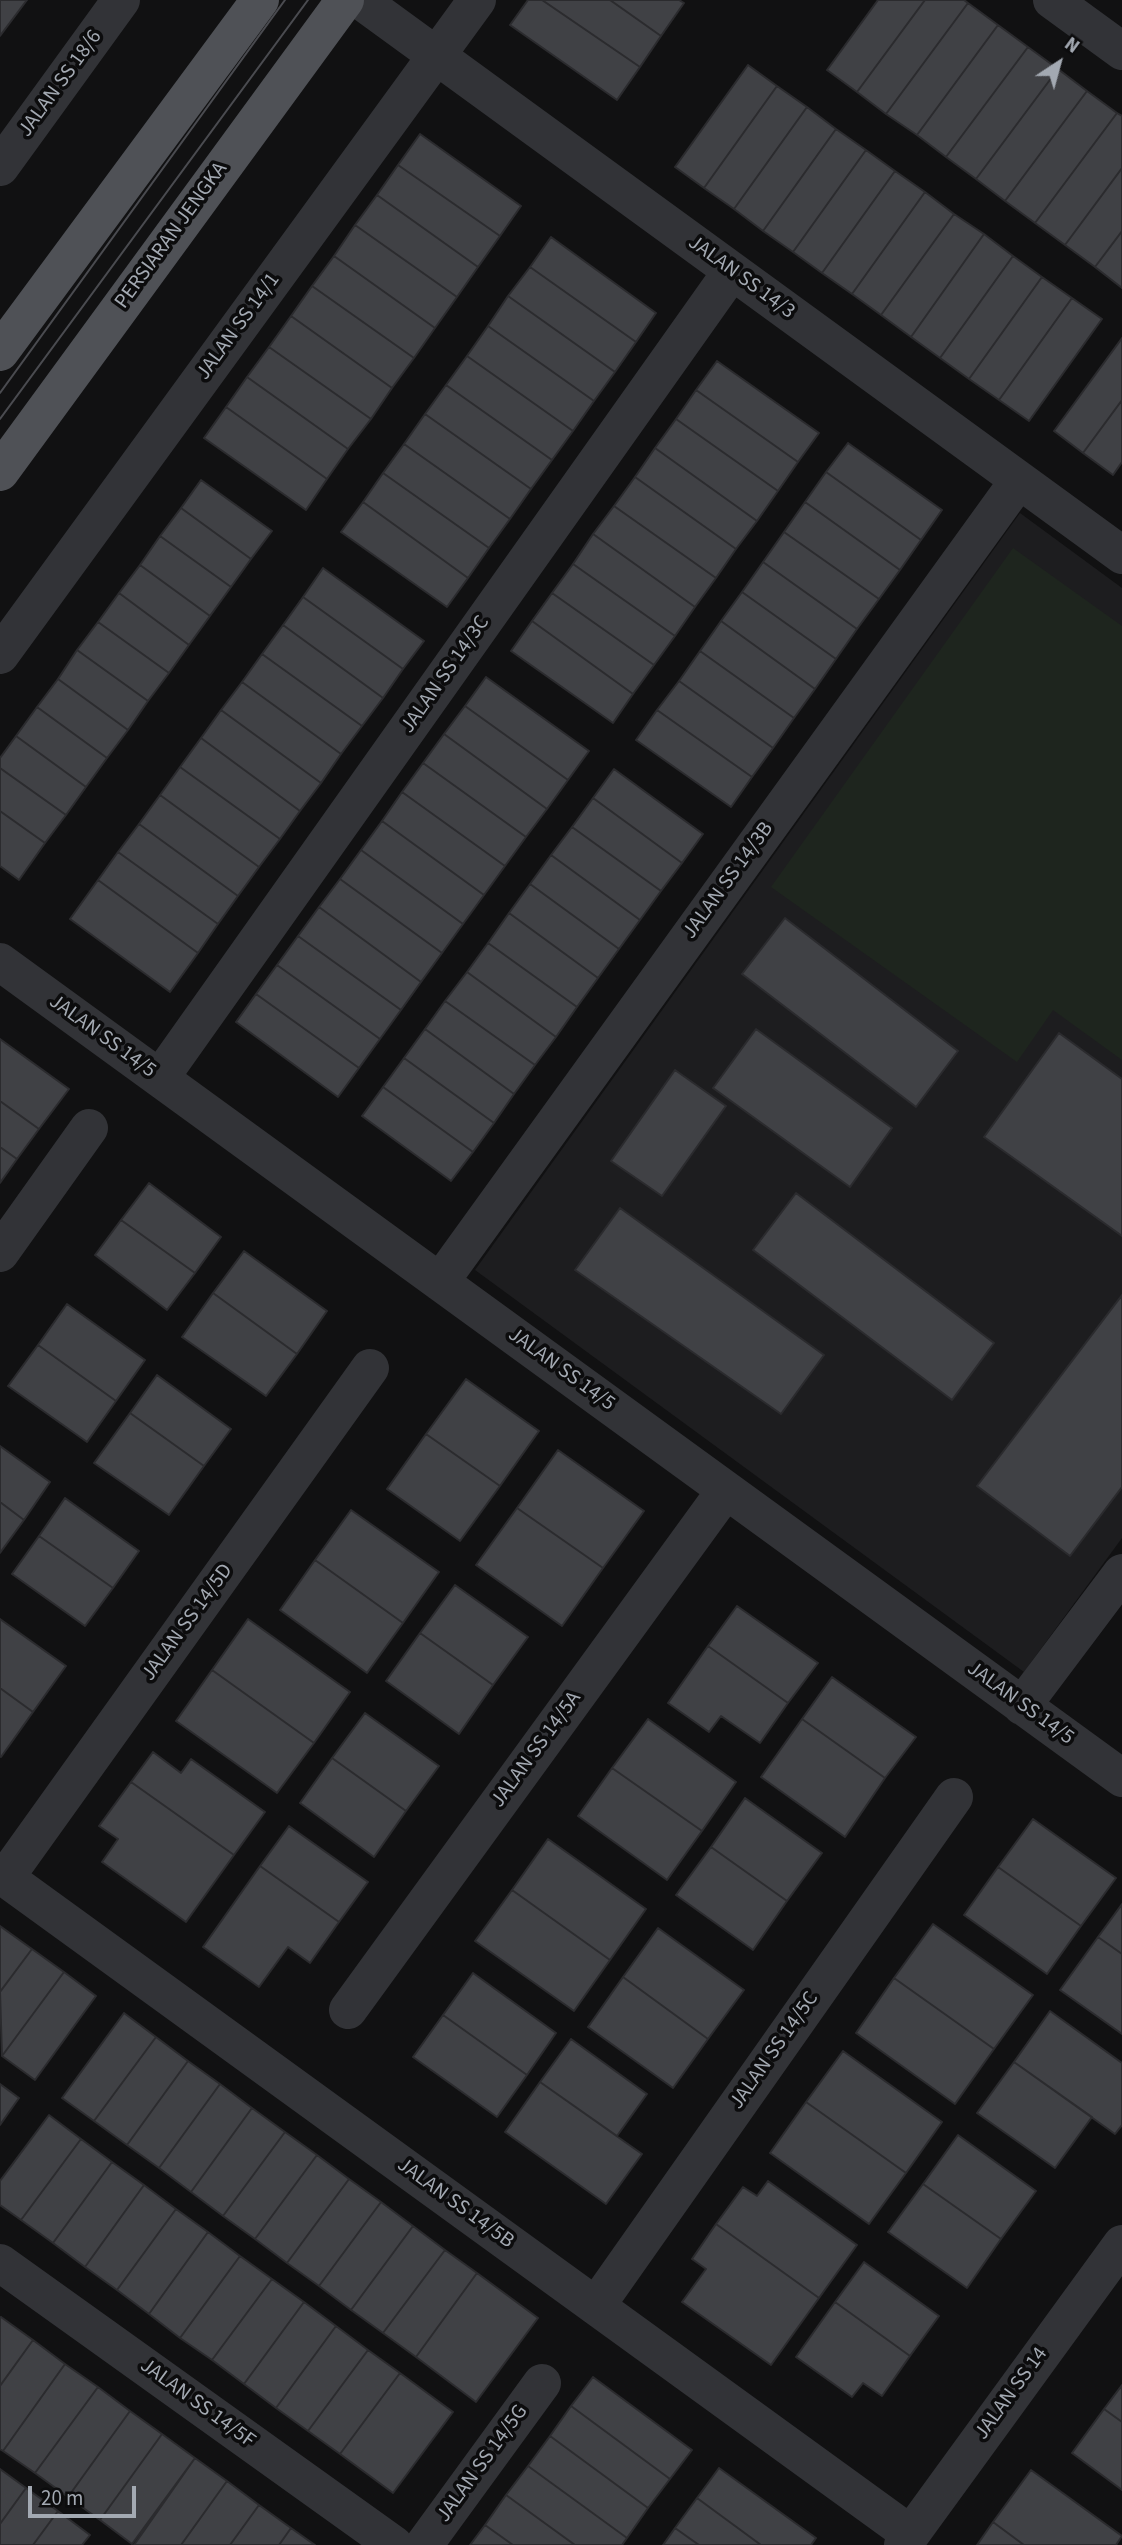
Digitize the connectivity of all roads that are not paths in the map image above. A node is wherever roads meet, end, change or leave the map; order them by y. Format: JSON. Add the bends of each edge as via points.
{"nodes":[{"id":1,"x":121,"y":0,"type":"edge"},
{"id":2,"x":260,"y":0,"type":"edge"},
{"id":3,"x":345,"y":0,"type":"edge"},
{"id":4,"x":360,"y":0,"type":"edge"},
{"id":5,"x":477,"y":0,"type":"edge"},
{"id":6,"x":1052,"y":0,"type":"edge"},
{"id":7,"x":1122,"y":51,"type":"edge"},
{"id":8,"x":436,"y":55,"type":"junction"},
{"id":9,"x":0,"y":167,"type":"edge"},
{"id":10,"x":732,"y":271,"type":"junction"},
{"id":11,"x":0,"y":352,"type":"edge"},
{"id":12,"x":0,"y":472,"type":"edge"},
{"id":13,"x":1019,"y":480,"type":"junction"},
{"id":14,"x":1122,"y":555,"type":"edge"},
{"id":15,"x":0,"y":655,"type":"edge"},
{"id":16,"x":0,"y":962,"type":"edge"},
{"id":17,"x":160,"y":1078,"type":"junction"},
{"id":18,"x":89,"y":1128,"type":"dead end"},
{"id":19,"x":0,"y":1253,"type":"edge"},
{"id":20,"x":440,"y":1282,"type":"junction"},
{"id":21,"x":370,"y":1368,"type":"dead end"},
{"id":22,"x":726,"y":1490,"type":"junction"},
{"id":23,"x":1122,"y":1573,"type":"edge"},
{"id":24,"x":1022,"y":1706,"type":"junction"},
{"id":25,"x":1122,"y":1778,"type":"edge"},
{"id":26,"x":954,"y":1797,"type":"dead end"},
{"id":27,"x":3,"y":1876,"type":"edge"},
{"id":28,"x":348,"y":2010,"type":"dead end"},
{"id":29,"x":1122,"y":2244,"type":"edge"},
{"id":30,"x":0,"y":2263,"type":"edge"},
{"id":31,"x":596,"y":2306,"type":"junction"},
{"id":32,"x":542,"y":2383,"type":"dead end"},
{"id":33,"x":906,"y":2540,"type":"edge"},
{"id":34,"x":394,"y":2545,"type":"edge"},
{"id":35,"x":424,"y":2545,"type":"edge"}],
"edges":[{"from":1,"to":9,"type":"street","name":"JALAN SS 18/6"},
{"from":2,"to":11,"type":"main road"},
{"from":3,"to":12,"type":"main road","name":"PERSIARAN JENGKA"},
{"from":4,"to":8,"type":"street","name":"JALAN SS 14/3"},
{"from":5,"to":8,"type":"street","name":"JALAN SS 14/1"},
{"from":6,"to":7,"type":"street"},
{"from":8,"to":10,"type":"street","name":"JALAN SS 14/3"},
{"from":8,"to":15,"type":"street","name":"JALAN SS 14/1"},
{"from":10,"to":13,"type":"street","name":"JALAN SS 14/3"},
{"from":10,"to":17,"type":"street","name":"JALAN SS 14/3C"},
{"from":13,"to":14,"type":"street","name":"JALAN SS 14/3"},
{"from":13,"to":20,"type":"street","name":"JALAN SS 14/3B"},
{"from":16,"to":17,"type":"street","name":"JALAN SS 14/5"},
{"from":17,"to":20,"type":"street","name":"JALAN SS 14/5"},
{"from":18,"to":19,"type":"street"},
{"from":20,"to":22,"type":"street","name":"JALAN SS 14/5"},
{"from":21,"to":27,"type":"street","name":"JALAN SS 14/5D"},
{"from":22,"to":24,"type":"street","name":"JALAN SS 14/5"},
{"from":22,"to":28,"type":"street","name":"JALAN SS 14/5A"},
{"from":23,"to":24,"type":"street"},
{"from":24,"to":25,"type":"street","name":"JALAN SS 14/5"},
{"from":26,"to":31,"type":"street","name":"JALAN SS 14/5C"},
{"from":27,"to":31,"type":"street","name":"JALAN SS 14/5B"},
{"from":29,"to":33,"type":"street","name":"JALAN SS 14"},
{"from":30,"to":34,"type":"street","name":"JALAN SS 14/5F"},
{"from":31,"to":33,"type":"street","name":"JALAN SS 14/5B"},
{"from":32,"to":35,"type":"street","name":"JALAN SS 14/5G"}]}
